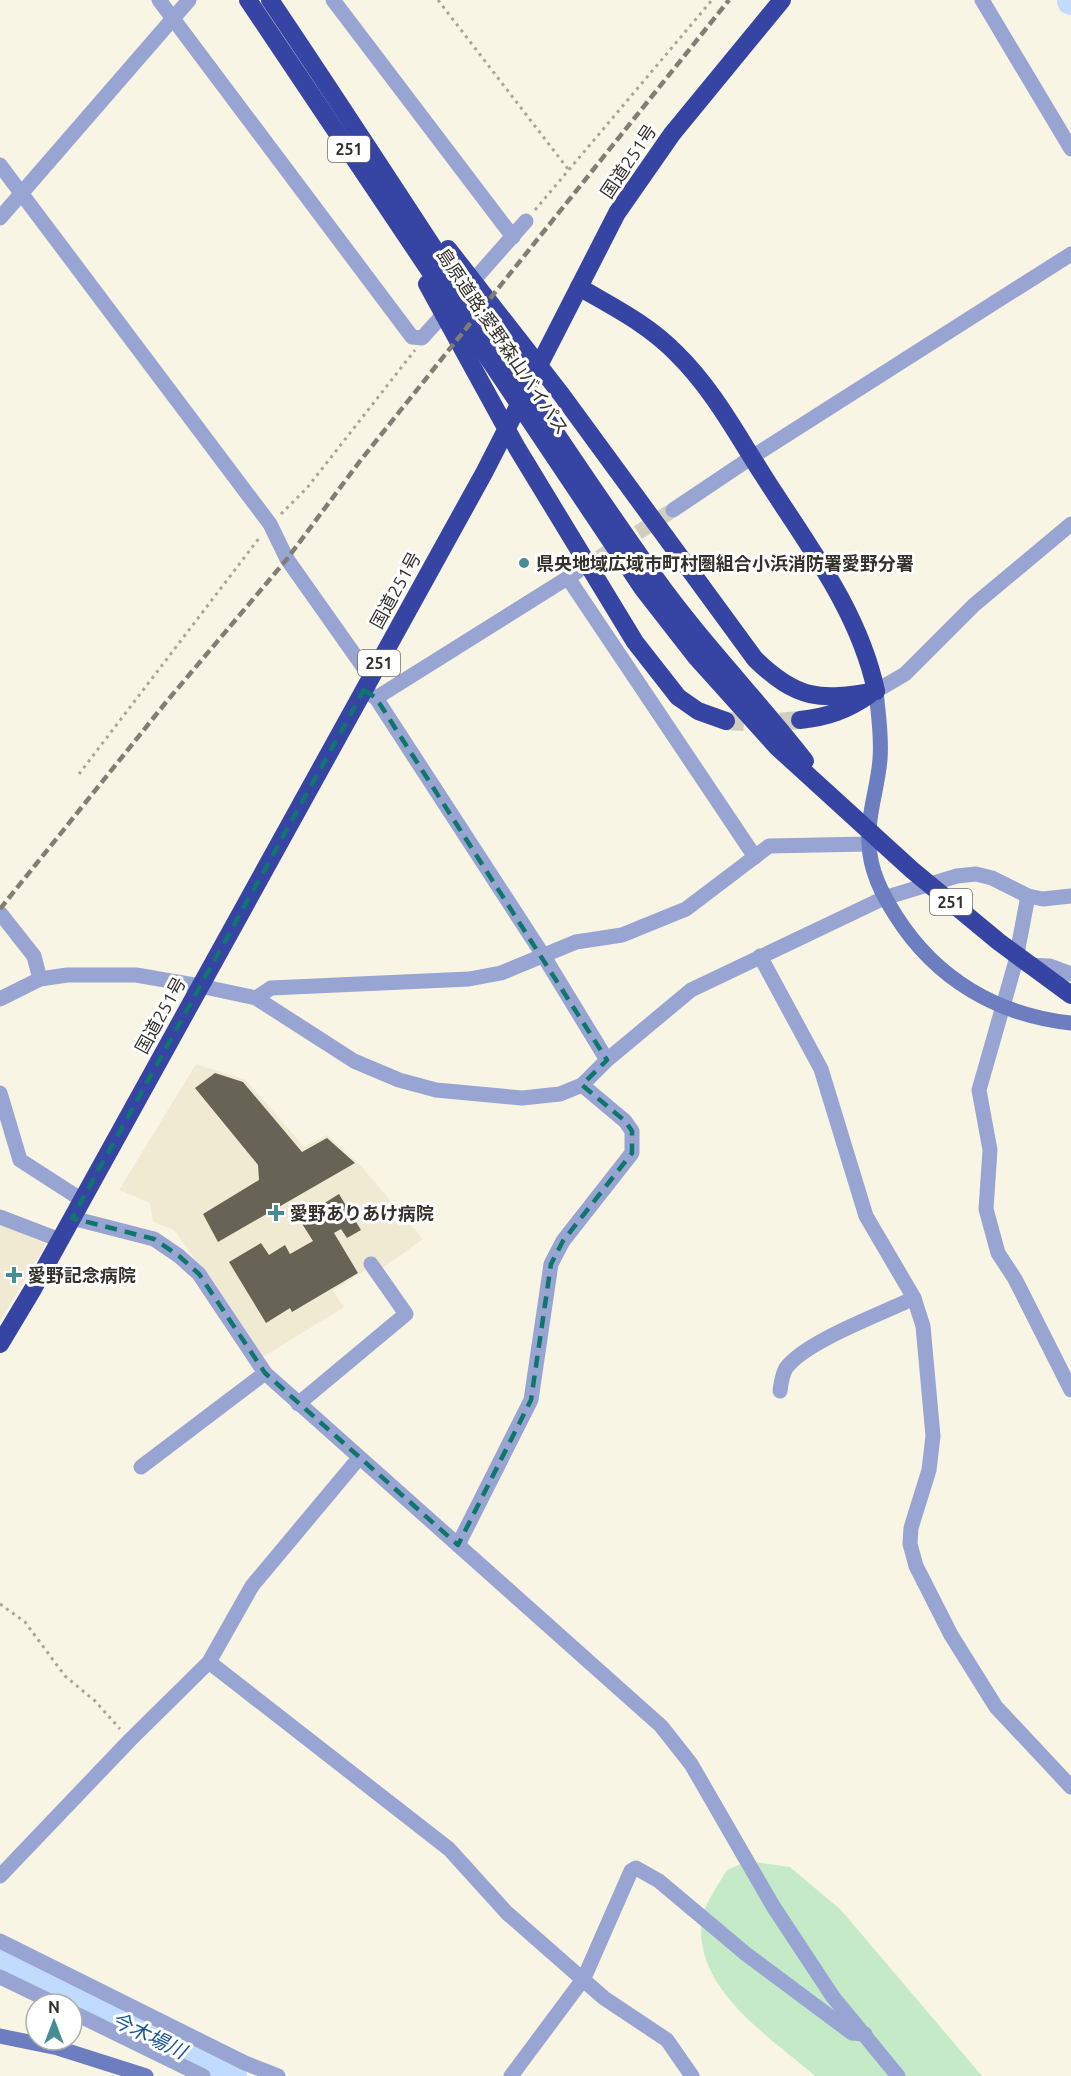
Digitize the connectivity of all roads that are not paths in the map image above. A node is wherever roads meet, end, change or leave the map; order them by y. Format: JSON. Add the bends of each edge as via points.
{"nodes":[{"id":1,"x":159,"y":0,"type":"edge"},
{"id":2,"x":189,"y":0,"type":"edge"},
{"id":3,"x":270,"y":0,"type":"edge"},
{"id":4,"x":333,"y":0,"type":"edge"},
{"id":5,"x":782,"y":0,"type":"edge"},
{"id":6,"x":982,"y":0,"type":"edge"},
{"id":7,"x":249,"y":1,"type":"edge"},
{"id":8,"x":172,"y":18,"type":"junction"},
{"id":9,"x":1071,"y":149,"type":"edge"},
{"id":10,"x":0,"y":165,"type":"edge"},
{"id":11,"x":22,"y":193,"type":"junction"},
{"id":12,"x":0,"y":218,"type":"edge"},
{"id":13,"x":526,"y":221,"type":"road end"},
{"id":14,"x":513,"y":237,"type":"junction"},
{"id":15,"x":1071,"y":254,"type":"edge"},
{"id":16,"x":579,"y":287,"type":"junction"},
{"id":17,"x":455,"y":293,"type":"junction"},
{"id":18,"x":752,"y":457,"type":"junction"},
{"id":19,"x":673,"y":510,"type":"tunnel mouth"},
{"id":20,"x":1071,"y":524,"type":"edge"},
{"id":21,"x":370,"y":689,"type":"junction"},
{"id":22,"x":876,"y":691,"type":"junction"},
{"id":23,"x":738,"y":693,"type":"junction"},
{"id":24,"x":800,"y":720,"type":"tunnel mouth"},
{"id":25,"x":726,"y":721,"type":"tunnel mouth"},
{"id":26,"x":869,"y":844,"type":"junction"},
{"id":27,"x":755,"y":857,"type":"junction"},
{"id":28,"x":1028,"y":896,"type":"junction"},
{"id":29,"x":1071,"y":896,"type":"edge"},
{"id":30,"x":884,"y":898,"type":"junction"},
{"id":31,"x":0,"y":913,"type":"edge"},
{"id":32,"x":543,"y":955,"type":"junction"},
{"id":33,"x":760,"y":956,"type":"junction"},
{"id":34,"x":1016,"y":964,"type":"junction"},
{"id":35,"x":1071,"y":974,"type":"edge"},
{"id":36,"x":40,"y":979,"type":"junction"},
{"id":37,"x":200,"y":986,"type":"junction"},
{"id":38,"x":1071,"y":995,"type":"edge"},
{"id":39,"x":256,"y":998,"type":"junction"},
{"id":40,"x":0,"y":999,"type":"edge"},
{"id":41,"x":1002,"y":1008,"type":"junction"},
{"id":42,"x":1071,"y":1023,"type":"edge"},
{"id":43,"x":607,"y":1060,"type":"junction"},
{"id":44,"x":582,"y":1085,"type":"junction"},
{"id":45,"x":0,"y":1093,"type":"edge"},
{"id":46,"x":81,"y":1200,"type":"junction"},
{"id":47,"x":0,"y":1217,"type":"edge"},
{"id":48,"x":72,"y":1218,"type":"junction"},
{"id":49,"x":60,"y":1240,"type":"junction"},
{"id":50,"x":371,"y":1264,"type":"dead end"},
{"id":51,"x":914,"y":1298,"type":"junction"},
{"id":52,"x":0,"y":1344,"type":"edge"},
{"id":53,"x":266,"y":1373,"type":"junction"},
{"id":54,"x":1071,"y":1390,"type":"edge"},
{"id":55,"x":780,"y":1391,"type":"dead end"},
{"id":56,"x":298,"y":1404,"type":"junction"},
{"id":57,"x":358,"y":1458,"type":"junction"},
{"id":58,"x":141,"y":1467,"type":"dead end"},
{"id":59,"x":458,"y":1545,"type":"junction"},
{"id":60,"x":209,"y":1662,"type":"junction"},
{"id":61,"x":1071,"y":1787,"type":"edge"},
{"id":62,"x":0,"y":1876,"type":"edge"},
{"id":63,"x":0,"y":1941,"type":"edge"},
{"id":64,"x":0,"y":1977,"type":"edge"},
{"id":65,"x":584,"y":1977,"type":"junction"},
{"id":66,"x":31,"y":1992,"type":"edge"},
{"id":67,"x":84,"y":2018,"type":"edge"},
{"id":68,"x":865,"y":2034,"type":"junction"},
{"id":69,"x":0,"y":2036,"type":"edge"},
{"id":70,"x":146,"y":2076,"type":"edge"},
{"id":71,"x":203,"y":2076,"type":"edge"},
{"id":72,"x":278,"y":2076,"type":"edge"},
{"id":73,"x":511,"y":2076,"type":"edge"},
{"id":74,"x":692,"y":2076,"type":"edge"},
{"id":75,"x":898,"y":2076,"type":"edge"}],
"edges":[{"from":1,"to":8,"type":"street"},
{"from":2,"to":8,"type":"street"},
{"from":3,"to":17,"type":"highway","number":"251","via":[[363,138]]},
{"from":4,"to":14,"type":"street"},
{"from":5,"to":16,"type":"highway","name":"国道251号","number":"251","via":[[672,134],[617,213]]},
{"from":6,"to":9,"type":"street"},
{"from":7,"to":17,"type":"highway","via":[[278,51]]},
{"from":8,"to":11,"type":"street"},
{"from":8,"to":14,"type":"street","via":[[412,337],[422,338]]},
{"from":10,"to":11,"type":"street"},
{"from":11,"to":12,"type":"street"},
{"from":11,"to":21,"type":"street","via":[[270,524],[287,559]]},
{"from":13,"to":14,"type":"street"},
{"from":15,"to":18,"type":"street"},
{"from":16,"to":18,"type":"highway","via":[[642,323],[676,352],[705,385]]},
{"from":16,"to":21,"type":"highway","name":"国道251号","number":"251"},
{"from":17,"to":22,"type":"highway","via":[[561,394],[755,659],[775,678],[796,692],[816,697]]},
{"from":17,"to":23,"type":"highway","name":"島原道路;愛野森山バイパス","number":"251"},
{"from":17,"to":23,"type":"highway","name":"島原道路;愛野森山バイパス","number":"251","via":[[537,430],[643,589]]},
{"from":17,"to":25,"type":"highway","via":[[517,448],[635,642],[678,697],[698,711]]},
{"from":18,"to":19,"type":"street"},
{"from":18,"to":22,"type":"highway","via":[[853,621],[869,658]]},
{"from":20,"to":22,"type":"street","via":[[974,605],[904,674]]},
{"from":21,"to":27,"type":"street","via":[[572,575]]},
{"from":21,"to":32,"type":"street"},
{"from":21,"to":37,"type":"highway","name":"国道251号","number":"251"},
{"from":22,"to":24,"type":"highway","via":[[850,708],[826,717]]},
{"from":22,"to":26,"type":"street","via":[[880,758]]},
{"from":23,"to":38,"type":"highway","number":"251","via":[[777,747],[912,870]]},
{"from":26,"to":27,"type":"street","via":[[769,846]]},
{"from":26,"to":30,"type":"street"},
{"from":27,"to":32,"type":"street","via":[[686,909],[622,935],[576,942]]},
{"from":28,"to":29,"type":"street"},
{"from":28,"to":30,"type":"street","via":[[975,874]]},
{"from":28,"to":34,"type":"street"},
{"from":30,"to":33,"type":"street"},
{"from":30,"to":41,"type":"street","via":[[933,963],[964,988]]},
{"from":31,"to":36,"type":"street","via":[[34,956]]},
{"from":32,"to":39,"type":"street","via":[[501,973],[470,980],[271,988]]},
{"from":32,"to":43,"type":"street"},
{"from":33,"to":43,"type":"street","via":[[691,990]]},
{"from":33,"to":51,"type":"street","via":[[821,1069],[866,1216]]},
{"from":34,"to":35,"type":"street","via":[[1050,966]]},
{"from":34,"to":41,"type":"street"},
{"from":36,"to":37,"type":"street","via":[[136,975]]},
{"from":36,"to":40,"type":"street"},
{"from":37,"to":39,"type":"street"},
{"from":37,"to":46,"type":"highway","name":"国道251号","number":"251"},
{"from":39,"to":44,"type":"street","via":[[354,1061],[436,1090],[522,1098],[560,1094]]},
{"from":41,"to":42,"type":"street"},
{"from":41,"to":54,"type":"street","via":[[979,1090],[990,1150],[986,1209],[998,1253]]},
{"from":43,"to":44,"type":"street"},
{"from":44,"to":59,"type":"street","via":[[625,1120],[632,1131],[632,1153],[563,1241],[551,1264],[531,1400]]},
{"from":45,"to":46,"type":"street","via":[[20,1160]]},
{"from":46,"to":48,"type":"highway","name":"国道251号","number":"251"},
{"from":47,"to":49,"type":"street"},
{"from":48,"to":49,"type":"highway","name":"国道251号","number":"251"},
{"from":48,"to":53,"type":"street","via":[[154,1239],[179,1256],[199,1274]]},
{"from":49,"to":52,"type":"highway","name":"国道251号","number":"251"},
{"from":50,"to":56,"type":"street","via":[[406,1314]]},
{"from":51,"to":55,"type":"street","via":[[794,1359],[784,1371]]},
{"from":51,"to":61,"type":"street","via":[[926,1342],[933,1436],[929,1470],[911,1528],[910,1544],[916,1566],[951,1635],[996,1707]]},
{"from":53,"to":56,"type":"street"},
{"from":53,"to":58,"type":"street"},
{"from":56,"to":57,"type":"street"},
{"from":57,"to":59,"type":"street"},
{"from":57,"to":60,"type":"street","via":[[252,1586]]},
{"from":59,"to":68,"type":"street","via":[[661,1726],[691,1764],[773,1905],[833,1997]]},
{"from":60,"to":62,"type":"street"},
{"from":60,"to":65,"type":"street","via":[[448,1849],[507,1912]]},
{"from":63,"to":72,"type":"street"},
{"from":64,"to":66,"type":"street"},
{"from":65,"to":68,"type":"street","via":[[631,1871],[642,1869],[842,2026],[852,2033]]},
{"from":65,"to":73,"type":"street"},
{"from":65,"to":74,"type":"street","via":[[604,1998],[667,2040]]},
{"from":67,"to":71,"type":"street"},
{"from":68,"to":75,"type":"street"},
{"from":69,"to":70,"type":"street","via":[[58,2048]]}]}
